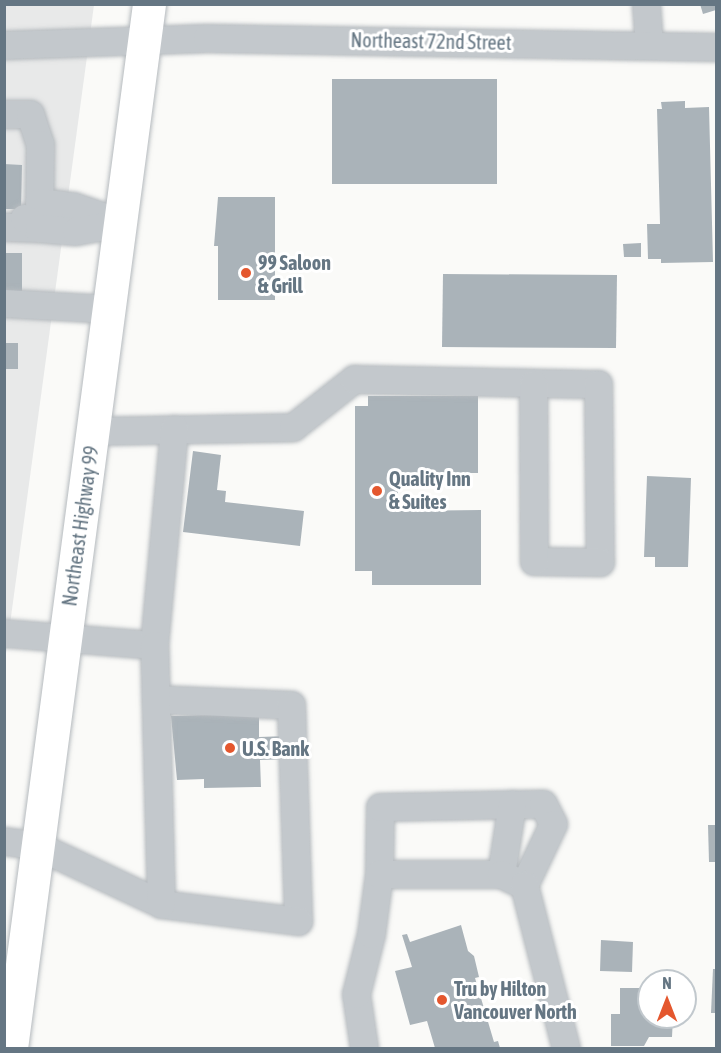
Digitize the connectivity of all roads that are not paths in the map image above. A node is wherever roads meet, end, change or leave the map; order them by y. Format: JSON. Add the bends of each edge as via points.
{"nodes":[{"id":1,"x":149,"y":4,"type":"edge"},
{"id":2,"x":646,"y":4,"type":"edge"},
{"id":3,"x":145,"y":41,"type":"junction"},
{"id":4,"x":4,"y":45,"type":"edge"},
{"id":5,"x":650,"y":45,"type":"junction"},
{"id":6,"x":717,"y":47,"type":"edge"},
{"id":7,"x":4,"y":114,"type":"edge"},
{"id":8,"x":39,"y":215,"type":"junction"},
{"id":9,"x":4,"y":217,"type":"edge"},
{"id":10,"x":120,"y":223,"type":"junction"},
{"id":11,"x":4,"y":227,"type":"edge"},
{"id":12,"x":4,"y":303,"type":"edge"},
{"id":13,"x":109,"y":309,"type":"junction"},
{"id":14,"x":533,"y":384,"type":"junction"},
{"id":15,"x":174,"y":429,"type":"junction"},
{"id":16,"x":93,"y":431,"type":"junction"},
{"id":17,"x":4,"y":633,"type":"edge"},
{"id":18,"x":65,"y":639,"type":"junction"},
{"id":19,"x":154,"y":645,"type":"junction"},
{"id":20,"x":156,"y":699,"type":"junction"},
{"id":21,"x":512,"y":804,"type":"junction"},
{"id":22,"x":4,"y":841,"type":"edge"},
{"id":23,"x":38,"y":846,"type":"junction"},
{"id":24,"x":379,"y":874,"type":"junction"},
{"id":25,"x":513,"y":879,"type":"junction"},
{"id":26,"x":161,"y":904,"type":"junction"},
{"id":27,"x":11,"y":1048,"type":"edge"},
{"id":28,"x":364,"y":1048,"type":"edge"},
{"id":29,"x":566,"y":1048,"type":"edge"}],
"edges":[{"from":1,"to":3,"type":"main road","name":"Northeast Highway 99"},
{"from":2,"to":5,"type":"street"},
{"from":3,"to":4,"type":"street","name":"Northeast 72nd Street"},
{"from":3,"to":5,"type":"street","name":"Northeast 72nd Street"},
{"from":3,"to":10,"type":"main road","name":"Northeast Highway 99"},
{"from":5,"to":6,"type":"street","name":"Northeast 72nd Street"},
{"from":7,"to":8,"type":"street","via":[[30,114],[40,144]]},
{"from":8,"to":9,"type":"street"},
{"from":8,"to":10,"type":"street","via":[[76,231]]},
{"from":8,"to":11,"type":"street"},
{"from":10,"to":13,"type":"main road","name":"Northeast Highway 99"},
{"from":12,"to":13,"type":"street"},
{"from":13,"to":16,"type":"main road","name":"Northeast Highway 99"},
{"from":14,"to":14,"type":"street","via":[[598,384],[600,562],[534,561]]},
{"from":14,"to":15,"type":"street","via":[[354,379],[293,427]]},
{"from":15,"to":16,"type":"street"},
{"from":15,"to":19,"type":"street"},
{"from":16,"to":18,"type":"main road","name":"Northeast Highway 99"},
{"from":17,"to":18,"type":"street"},
{"from":18,"to":19,"type":"street"},
{"from":18,"to":23,"type":"main road","name":"Northeast Highway 99"},
{"from":19,"to":20,"type":"street"},
{"from":20,"to":26,"type":"street"},
{"from":20,"to":26,"type":"street","via":[[291,705],[298,921]]},
{"from":21,"to":24,"type":"street","via":[[380,807]]},
{"from":21,"to":25,"type":"street"},
{"from":21,"to":25,"type":"street","via":[[543,804],[553,824]]},
{"from":22,"to":23,"type":"street"},
{"from":23,"to":26,"type":"street"},
{"from":23,"to":27,"type":"main road","name":"Northeast Highway 99"},
{"from":24,"to":25,"type":"street"},
{"from":24,"to":28,"type":"street","via":[[372,934],[356,994]]},
{"from":25,"to":29,"type":"street"}]}
